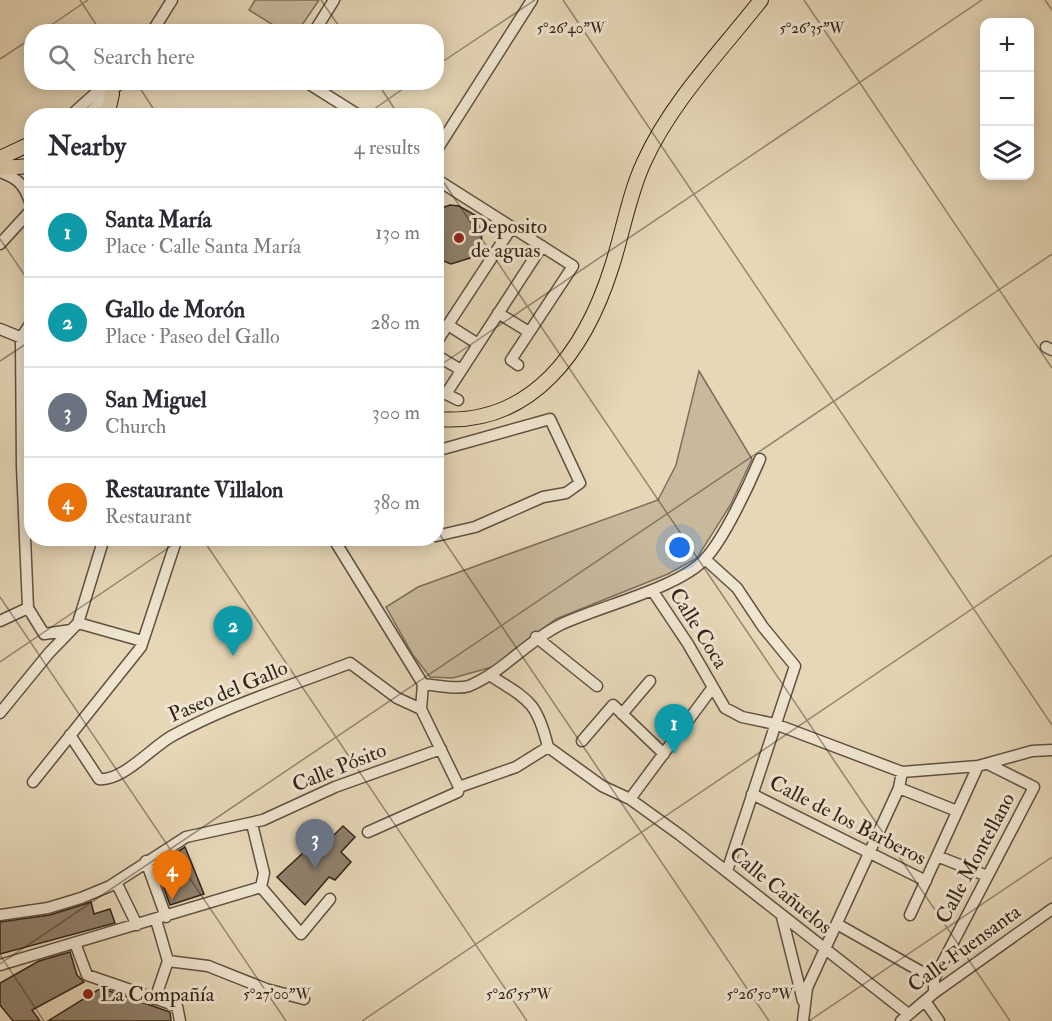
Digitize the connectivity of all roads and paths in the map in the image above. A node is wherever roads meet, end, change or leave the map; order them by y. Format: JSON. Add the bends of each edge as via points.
{"nodes":[{"id":1,"x":172,"y":0,"type":"edge"},
{"id":2,"x":334,"y":0,"type":"edge"},
{"id":3,"x":532,"y":0,"type":"edge"},
{"id":4,"x":761,"y":0,"type":"edge"},
{"id":5,"x":157,"y":24,"type":"edge"},
{"id":6,"x":319,"y":24,"type":"edge"},
{"id":7,"x":107,"y":90,"type":"edge"},
{"id":8,"x":108,"y":90,"type":"edge"},
{"id":9,"x":110,"y":90,"type":"edge"},
{"id":10,"x":319,"y":90,"type":"edge"},
{"id":11,"x":81,"y":108,"type":"edge"},
{"id":12,"x":93,"y":108,"type":"edge"},
{"id":13,"x":108,"y":108,"type":"edge"},
{"id":14,"x":347,"y":108,"type":"edge"},
{"id":15,"x":444,"y":138,"type":"edge"},
{"id":16,"x":24,"y":146,"type":"edge"},
{"id":17,"x":0,"y":158,"type":"edge"},
{"id":18,"x":24,"y":167,"type":"edge"},
{"id":19,"x":0,"y":170,"type":"edge"},
{"id":20,"x":444,"y":184,"type":"edge"},
{"id":21,"x":24,"y":186,"type":"edge"},
{"id":22,"x":24,"y":215,"type":"edge"},
{"id":23,"x":512,"y":227,"type":"junction"},
{"id":24,"x":0,"y":244,"type":"edge"},
{"id":25,"x":542,"y":246,"type":"junction"},
{"id":26,"x":498,"y":313,"type":"junction"},
{"id":27,"x":448,"y":325,"type":"junction"},
{"id":28,"x":0,"y":329,"type":"edge"},
{"id":29,"x":444,"y":331,"type":"edge"},
{"id":30,"x":529,"y":332,"type":"junction"},
{"id":31,"x":24,"y":333,"type":"edge"},
{"id":32,"x":21,"y":338,"type":"junction"},
{"id":33,"x":24,"y":339,"type":"edge"},
{"id":34,"x":478,"y":344,"type":"junction"},
{"id":35,"x":444,"y":360,"type":"edge"},
{"id":36,"x":518,"y":365,"type":"dead end"},
{"id":37,"x":460,"y":370,"type":"junction"},
{"id":38,"x":458,"y":400,"type":"dead end"},
{"id":39,"x":444,"y":419,"type":"edge"},
{"id":40,"x":444,"y":449,"type":"edge"},
{"id":41,"x":760,"y":459,"type":"dead end"},
{"id":42,"x":24,"y":513,"type":"edge"},
{"id":43,"x":444,"y":534,"type":"edge"},
{"id":44,"x":25,"y":546,"type":"edge"},
{"id":45,"x":101,"y":546,"type":"edge"},
{"id":46,"x":174,"y":546,"type":"edge"},
{"id":47,"x":338,"y":546,"type":"edge"},
{"id":48,"x":705,"y":560,"type":"junction"},
{"id":49,"x":652,"y":590,"type":"junction"},
{"id":50,"x":28,"y":608,"type":"junction"},
{"id":51,"x":0,"y":621,"type":"edge"},
{"id":52,"x":75,"y":627,"type":"junction"},
{"id":53,"x":537,"y":637,"type":"junction"},
{"id":54,"x":142,"y":641,"type":"junction"},
{"id":55,"x":491,"y":676,"type":"junction"},
{"id":56,"x":650,"y":681,"type":"dead end"},
{"id":57,"x":423,"y":684,"type":"junction"},
{"id":58,"x":597,"y":686,"type":"dead end"},
{"id":59,"x":713,"y":687,"type":"junction"},
{"id":60,"x":421,"y":709,"type":"junction"},
{"id":61,"x":0,"y":713,"type":"edge"},
{"id":62,"x":622,"y":714,"type":"junction"},
{"id":63,"x":775,"y":724,"type":"junction"},
{"id":64,"x":70,"y":735,"type":"junction"},
{"id":65,"x":582,"y":741,"type":"dead end"},
{"id":66,"x":548,"y":747,"type":"junction"},
{"id":67,"x":441,"y":748,"type":"junction"},
{"id":68,"x":1052,"y":750,"type":"edge"},
{"id":69,"x":664,"y":754,"type":"junction"},
{"id":70,"x":983,"y":765,"type":"junction"},
{"id":71,"x":902,"y":772,"type":"junction"},
{"id":72,"x":33,"y":782,"type":"dead end"},
{"id":73,"x":459,"y":787,"type":"junction"},
{"id":74,"x":899,"y":788,"type":"junction"},
{"id":75,"x":752,"y":794,"type":"junction"},
{"id":76,"x":630,"y":800,"type":"junction"},
{"id":77,"x":957,"y":811,"type":"junction"},
{"id":78,"x":252,"y":824,"type":"junction"},
{"id":79,"x":368,"y":832,"type":"dead end"},
{"id":80,"x":869,"y":852,"type":"junction"},
{"id":81,"x":937,"y":856,"type":"junction"},
{"id":82,"x":146,"y":861,"type":"junction"},
{"id":83,"x":727,"y":871,"type":"junction"},
{"id":84,"x":987,"y":876,"type":"junction"},
{"id":85,"x":926,"y":880,"type":"junction"},
{"id":86,"x":116,"y":882,"type":"junction"},
{"id":87,"x":261,"y":886,"type":"junction"},
{"id":88,"x":330,"y":898,"type":"dead end"},
{"id":89,"x":1052,"y":909,"type":"edge"},
{"id":90,"x":0,"y":915,"type":"edge"},
{"id":91,"x":910,"y":915,"type":"dead end"},
{"id":92,"x":782,"y":916,"type":"junction"},
{"id":93,"x":161,"y":918,"type":"junction"},
{"id":94,"x":837,"y":924,"type":"junction"},
{"id":95,"x":137,"y":925,"type":"junction"},
{"id":96,"x":75,"y":944,"type":"junction"},
{"id":97,"x":823,"y":949,"type":"junction"},
{"id":98,"x":168,"y":961,"type":"junction"},
{"id":99,"x":0,"y":965,"type":"edge"},
{"id":100,"x":934,"y":979,"type":"junction"},
{"id":101,"x":930,"y":997,"type":"junction"},
{"id":102,"x":155,"y":999,"type":"junction"},
{"id":103,"x":304,"y":999,"type":"dead end"},
{"id":104,"x":805,"y":1007,"type":"junction"},
{"id":105,"x":904,"y":1017,"type":"edge"},
{"id":106,"x":180,"y":1021,"type":"edge"},
{"id":107,"x":803,"y":1021,"type":"edge"},
{"id":108,"x":939,"y":1021,"type":"edge"}],
"edges":[{"from":1,"to":5,"type":"street"},
{"from":2,"to":6,"type":"street"},
{"from":3,"to":15,"type":"street"},
{"from":4,"to":39,"type":"main road","via":[[684,97],[643,162],[603,293],[591,320],[560,366],[525,399],[507,409],[469,419]]},
{"from":7,"to":11,"type":"street"},
{"from":8,"to":12,"type":"street"},
{"from":9,"to":13,"type":"main road"},
{"from":10,"to":14,"type":"street"},
{"from":16,"to":17,"type":"main road"},
{"from":18,"to":19,"type":"main road"},
{"from":19,"to":21,"type":"street"},
{"from":20,"to":23,"type":"street"},
{"from":22,"to":24,"type":"street"},
{"from":23,"to":25,"type":"street"},
{"from":23,"to":27,"type":"street"},
{"from":25,"to":26,"type":"street"},
{"from":25,"to":30,"type":"street","via":[[573,266]]},
{"from":26,"to":30,"type":"street"},
{"from":26,"to":34,"type":"street"},
{"from":27,"to":29,"type":"street"},
{"from":27,"to":34,"type":"street"},
{"from":28,"to":32,"type":"street"},
{"from":30,"to":36,"type":"street","via":[[511,360]]},
{"from":31,"to":32,"type":"street"},
{"from":32,"to":33,"type":"street"},
{"from":32,"to":42,"type":"street"},
{"from":34,"to":37,"type":"street"},
{"from":35,"to":37,"type":"street"},
{"from":37,"to":38,"type":"street","via":[[446,394]]},
{"from":40,"to":43,"type":"street","via":[[550,419],[580,483],[566,493],[543,497],[475,527]]},
{"from":41,"to":48,"type":"street","via":[[746,494]]},
{"from":44,"to":50,"type":"street"},
{"from":45,"to":52,"type":"street"},
{"from":46,"to":54,"type":"street"},
{"from":47,"to":57,"type":"street"},
{"from":48,"to":49,"type":"street"},
{"from":48,"to":63,"type":"street","via":[[737,588],[795,666]]},
{"from":49,"to":53,"type":"street","via":[[587,613]]},
{"from":49,"to":59,"type":"street","name":"Calle Coca"},
{"from":50,"to":51,"type":"street"},
{"from":50,"to":52,"type":"street","via":[[44,634]]},
{"from":52,"to":54,"type":"street"},
{"from":52,"to":61,"type":"street"},
{"from":53,"to":55,"type":"street"},
{"from":53,"to":58,"type":"street"},
{"from":54,"to":64,"type":"street"},
{"from":55,"to":57,"type":"street","via":[[465,687]]},
{"from":55,"to":66,"type":"street","via":[[530,701]]},
{"from":56,"to":62,"type":"street"},
{"from":57,"to":60,"type":"street"},
{"from":59,"to":63,"type":"street","name":"Calle Coca","via":[[725,708],[742,717]]},
{"from":59,"to":69,"type":"street"},
{"from":60,"to":64,"type":"street","name":"Paseo del Gallo","via":[[397,698],[350,663],[180,732],[107,780],[99,779]]},
{"from":60,"to":67,"type":"street"},
{"from":62,"to":65,"type":"street","via":[[613,705]]},
{"from":62,"to":69,"type":"street"},
{"from":63,"to":71,"type":"street","name":"Calle Coca"},
{"from":63,"to":75,"type":"street"},
{"from":64,"to":72,"type":"street"},
{"from":66,"to":73,"type":"street","via":[[516,767]]},
{"from":66,"to":76,"type":"street","name":"Calle Cañuelos","via":[[602,786]]},
{"from":67,"to":73,"type":"street"},
{"from":67,"to":78,"type":"street","name":"Calle Pósito","via":[[344,783]]},
{"from":68,"to":70,"type":"street","via":[[1032,751]]},
{"from":69,"to":76,"type":"street"},
{"from":70,"to":71,"type":"street"},
{"from":70,"to":77,"type":"street"},
{"from":70,"to":84,"type":"street","name":"Calle Montellano","via":[[1034,787]]},
{"from":71,"to":74,"type":"street"},
{"from":73,"to":79,"type":"street","via":[[458,792]]},
{"from":74,"to":77,"type":"street"},
{"from":74,"to":80,"type":"street"},
{"from":75,"to":80,"type":"street","name":"Calle de los Barberos"},
{"from":75,"to":83,"type":"street"},
{"from":76,"to":83,"type":"street","name":"Calle Cañuelos"},
{"from":77,"to":81,"type":"street"},
{"from":78,"to":82,"type":"street","name":"Calle Pósito","via":[[194,834]]},
{"from":78,"to":87,"type":"street","via":[[264,873]]},
{"from":80,"to":85,"type":"street","name":"Calle de los Barberos"},
{"from":80,"to":94,"type":"street"},
{"from":81,"to":84,"type":"street"},
{"from":81,"to":85,"type":"street"},
{"from":82,"to":86,"type":"street","name":"Calle Pósito"},
{"from":82,"to":93,"type":"street"},
{"from":83,"to":92,"type":"street","name":"Calle Cañuelos"},
{"from":84,"to":100,"type":"street","name":"Calle Montellano"},
{"from":85,"to":91,"type":"street"},
{"from":86,"to":90,"type":"street","name":"Calle Pósito","via":[[48,908]]},
{"from":86,"to":95,"type":"street"},
{"from":87,"to":88,"type":"street","via":[[302,934]]},
{"from":87,"to":93,"type":"street"},
{"from":89,"to":101,"type":"street","name":"Calle Fuensanta"},
{"from":92,"to":97,"type":"street","name":"Calle Cañuelos"},
{"from":92,"to":104,"type":"street"},
{"from":93,"to":95,"type":"street"},
{"from":93,"to":98,"type":"street"},
{"from":94,"to":97,"type":"street"},
{"from":94,"to":100,"type":"street"},
{"from":95,"to":96,"type":"street"},
{"from":96,"to":99,"type":"street"},
{"from":96,"to":102,"type":"street","via":[[87,975]]},
{"from":97,"to":104,"type":"street","via":[[807,988]]},
{"from":97,"to":105,"type":"street","name":"Calle Cañuelos"},
{"from":98,"to":102,"type":"street"},
{"from":98,"to":103,"type":"street","via":[[208,966]]},
{"from":100,"to":101,"type":"street"},
{"from":101,"to":105,"type":"street","name":"Calle Fuensanta"},
{"from":101,"to":108,"type":"street"},
{"from":102,"to":106,"type":"street","via":[[177,1006]]},
{"from":104,"to":107,"type":"street"}]}
